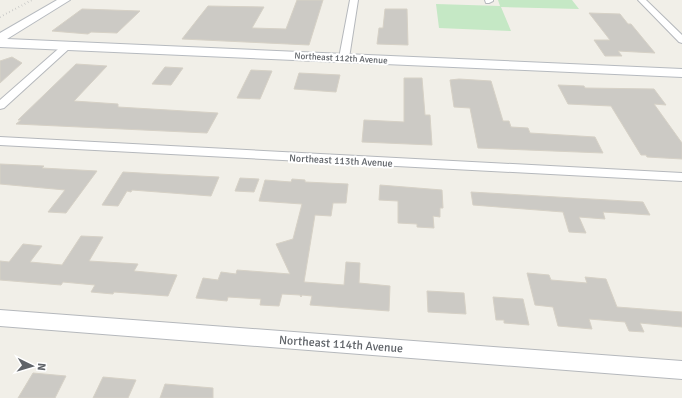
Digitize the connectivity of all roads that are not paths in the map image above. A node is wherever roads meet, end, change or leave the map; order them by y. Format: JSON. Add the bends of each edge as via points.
{"nodes":[{"id":1,"x":65,"y":0,"type":"edge"},
{"id":2,"x":354,"y":0,"type":"edge"},
{"id":3,"x":642,"y":0,"type":"edge"},
{"id":4,"x":0,"y":38,"type":"edge"},
{"id":5,"x":682,"y":40,"type":"edge"},
{"id":6,"x":0,"y":43,"type":"edge"},
{"id":7,"x":68,"y":45,"type":"junction"},
{"id":8,"x":344,"y":58,"type":"junction"},
{"id":9,"x":682,"y":73,"type":"edge"},
{"id":10,"x":0,"y":106,"type":"edge"},
{"id":11,"x":0,"y":141,"type":"edge"},
{"id":12,"x":682,"y":177,"type":"edge"},
{"id":13,"x":0,"y":318,"type":"edge"},
{"id":14,"x":682,"y":370,"type":"edge"}],
"edges":[{"from":1,"to":4,"type":"street"},
{"from":2,"to":8,"type":"street"},
{"from":3,"to":5,"type":"street"},
{"from":6,"to":7,"type":"street","name":"Northeast 112th Avenue"},
{"from":7,"to":8,"type":"street","name":"Northeast 112th Avenue"},
{"from":7,"to":10,"type":"street"},
{"from":8,"to":9,"type":"street","name":"Northeast 112th Avenue"},
{"from":11,"to":12,"type":"street","name":"Northeast 113th Avenue"},
{"from":13,"to":14,"type":"street","name":"Northeast 114th Avenue"}]}
